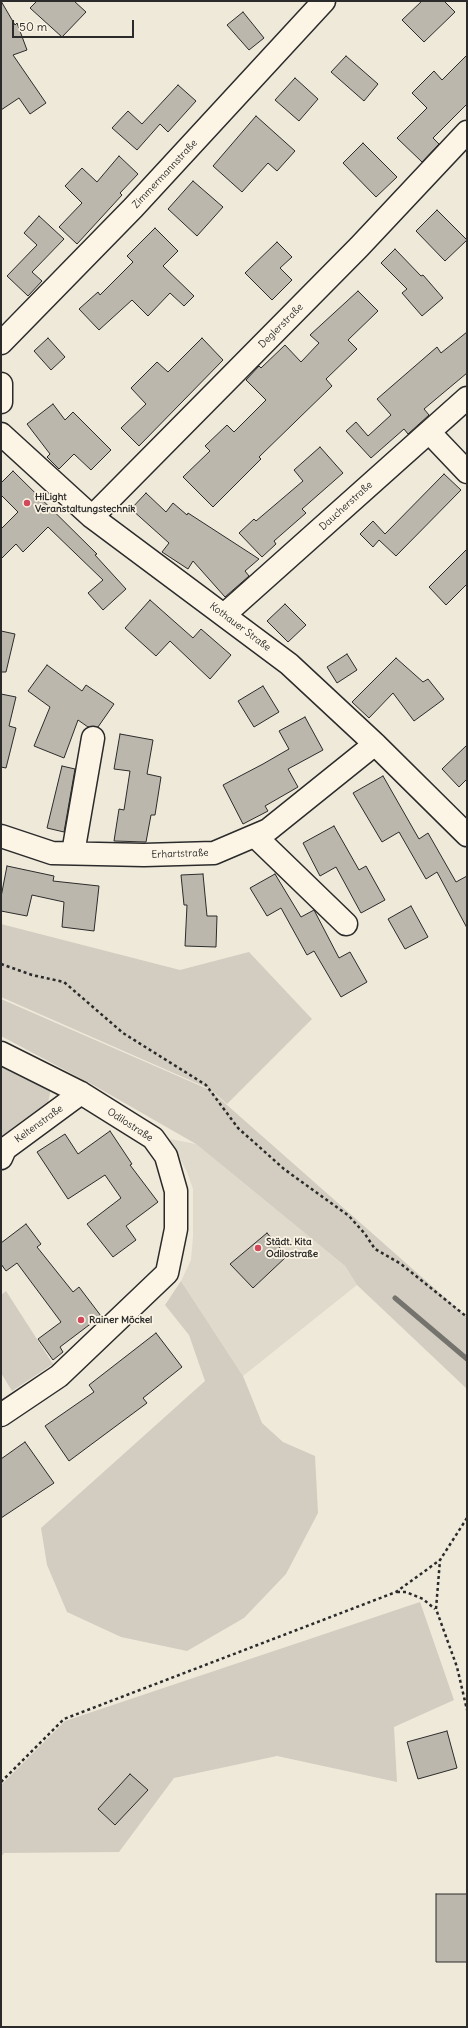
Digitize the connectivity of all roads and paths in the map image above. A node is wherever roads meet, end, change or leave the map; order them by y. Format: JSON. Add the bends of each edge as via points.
{"nodes":[{"id":1,"x":324,"y":1,"type":"edge"},
{"id":2,"x":467,"y":132,"type":"edge"},
{"id":3,"x":1,"y":343,"type":"edge"},
{"id":4,"x":1,"y":384,"type":"edge"},
{"id":5,"x":467,"y":398,"type":"edge"},
{"id":6,"x":1,"y":402,"type":"edge"},
{"id":7,"x":429,"y":432,"type":"junction"},
{"id":8,"x":1,"y":434,"type":"edge"},
{"id":9,"x":467,"y":472,"type":"edge"},
{"id":10,"x":92,"y":517,"type":"junction"},
{"id":11,"x":224,"y":615,"type":"junction"},
{"id":12,"x":93,"y":738,"type":"dead end"},
{"id":13,"x":376,"y":744,"type":"junction"},
{"id":14,"x":467,"y":835,"type":"edge"},
{"id":15,"x":1,"y":836,"type":"edge"},
{"id":16,"x":255,"y":836,"type":"junction"},
{"id":17,"x":72,"y":853,"type":"junction"},
{"id":18,"x":346,"y":924,"type":"dead end"},
{"id":19,"x":1,"y":964,"type":"edge"},
{"id":20,"x":1,"y":1053,"type":"edge"},
{"id":21,"x":81,"y":1093,"type":"junction"},
{"id":22,"x":1,"y":1158,"type":"edge"},
{"id":23,"x":467,"y":1318,"type":"edge"},
{"id":24,"x":1,"y":1416,"type":"edge"},
{"id":25,"x":467,"y":1518,"type":"edge"},
{"id":26,"x":440,"y":1560,"type":"junction"},
{"id":27,"x":396,"y":1592,"type":"junction"},
{"id":28,"x":436,"y":1609,"type":"junction"},
{"id":29,"x":467,"y":1710,"type":"edge"},
{"id":30,"x":1,"y":1782,"type":"edge"}],
"edges":[{"from":1,"to":3,"type":"street","name":"Zimmermannstraße","via":[[133,208]]},
{"from":2,"to":10,"type":"street","name":"Deglerstraße","via":[[359,247]]},
{"from":4,"to":6,"type":"street"},
{"from":5,"to":7,"type":"street","name":"Daucherstraße"},
{"from":7,"to":9,"type":"street"},
{"from":7,"to":11,"type":"street","name":"Daucherstraße"},
{"from":8,"to":10,"type":"street","name":"Kothauer Straße"},
{"from":10,"to":11,"type":"street","name":"Kothauer Straße"},
{"from":11,"to":13,"type":"street","name":"Kothauer Straße","via":[[289,664]]},
{"from":12,"to":17,"type":"street"},
{"from":13,"to":14,"type":"street","name":"Kothauer Straße"},
{"from":13,"to":16,"type":"street","name":"Erhartstraße","via":[[268,830]]},
{"from":15,"to":17,"type":"street","name":"Erhartstraße","via":[[52,853]]},
{"from":16,"to":17,"type":"street","name":"Erhartstraße","via":[[214,853]]},
{"from":16,"to":18,"type":"street"},
{"from":19,"to":23,"type":"path","via":[[32,975],[64,982],[123,1033],[206,1085],[238,1128],[279,1164],[349,1216],[375,1249],[401,1264]]},
{"from":20,"to":21,"type":"street","name":"Odilostraße"},
{"from":21,"to":22,"type":"street","name":"Keltenstraße","via":[[5,1149]]},
{"from":21,"to":24,"type":"street","name":"Odilostraße","via":[[153,1138],[166,1156],[176,1191],[176,1229],[167,1273],[59,1376]]},
{"from":25,"to":26,"type":"path"},
{"from":26,"to":27,"type":"path"},
{"from":26,"to":28,"type":"path"},
{"from":27,"to":28,"type":"path","via":[[406,1592],[423,1599]]},
{"from":27,"to":30,"type":"path","via":[[64,1719]]},
{"from":28,"to":29,"type":"path","via":[[457,1667]]}]}
